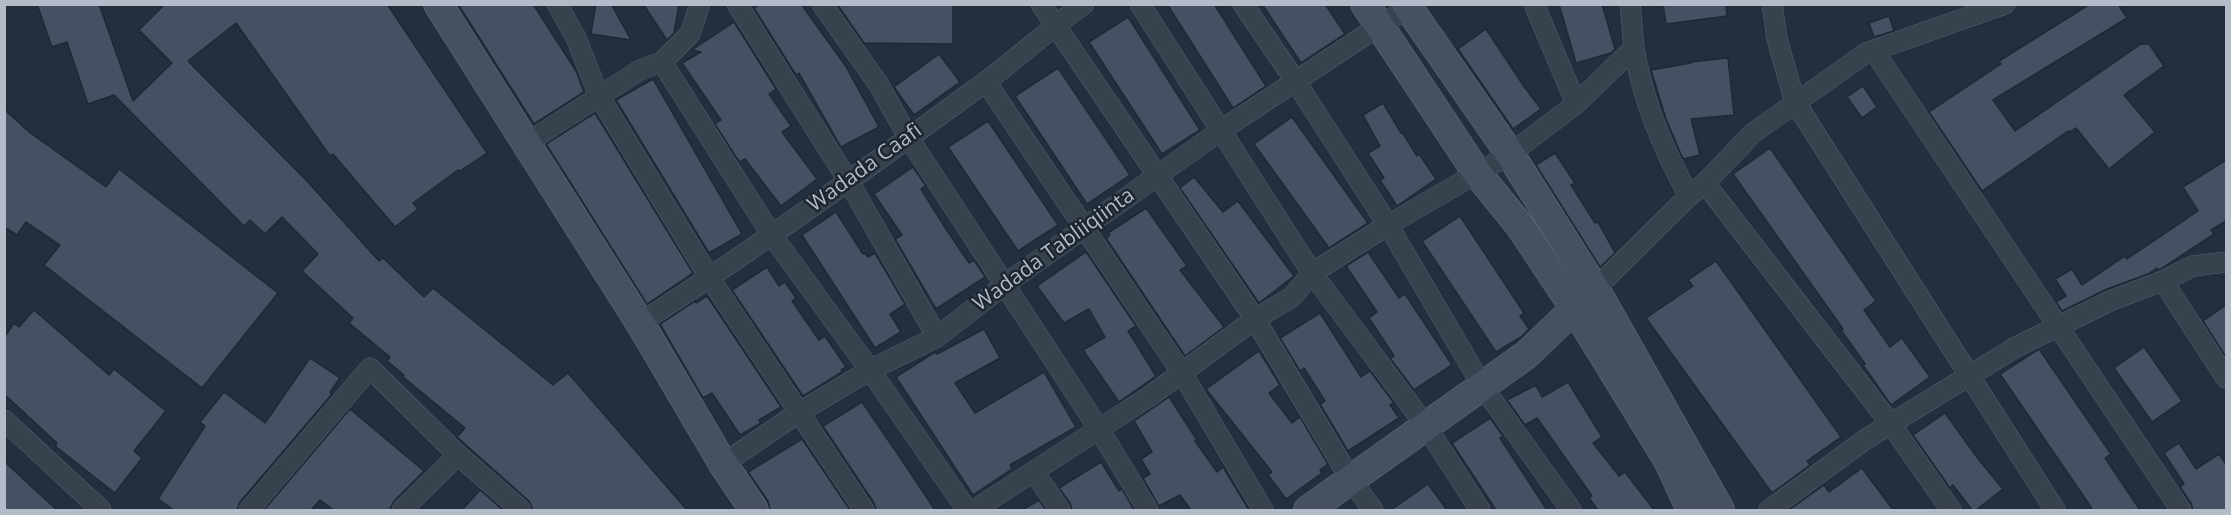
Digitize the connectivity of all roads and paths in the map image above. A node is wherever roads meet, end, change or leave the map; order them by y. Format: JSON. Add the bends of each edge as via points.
{"nodes":[{"id":1,"x":438,"y":4,"type":"edge"},
{"id":2,"x":557,"y":4,"type":"edge"},
{"id":3,"x":700,"y":4,"type":"edge"},
{"id":4,"x":737,"y":4,"type":"edge"},
{"id":5,"x":822,"y":4,"type":"edge"},
{"id":6,"x":1041,"y":4,"type":"edge"},
{"id":7,"x":1084,"y":4,"type":"edge"},
{"id":8,"x":1140,"y":4,"type":"edge"},
{"id":9,"x":1243,"y":4,"type":"edge"},
{"id":10,"x":1534,"y":4,"type":"edge"},
{"id":11,"x":1630,"y":4,"type":"edge"},
{"id":12,"x":1772,"y":4,"type":"edge"},
{"id":13,"x":2005,"y":4,"type":"edge"},
{"id":14,"x":1410,"y":6,"type":"edge"},
{"id":15,"x":1372,"y":15,"type":"edge"},
{"id":16,"x":1054,"y":26,"type":"junction"},
{"id":17,"x":1634,"y":48,"type":"junction"},
{"id":18,"x":1874,"y":51,"type":"junction"},
{"id":19,"x":662,"y":62,"type":"junction"},
{"id":20,"x":986,"y":82,"type":"junction"},
{"id":21,"x":1296,"y":82,"type":"junction"},
{"id":22,"x":600,"y":96,"type":"junction"},
{"id":23,"x":1795,"y":102,"type":"junction"},
{"id":24,"x":1575,"y":104,"type":"junction"},
{"id":25,"x":1220,"y":131,"type":"junction"},
{"id":26,"x":909,"y":137,"type":"junction"},
{"id":27,"x":525,"y":144,"type":"junction"},
{"id":28,"x":1510,"y":154,"type":"junction"},
{"id":29,"x":1477,"y":173,"type":"junction"},
{"id":30,"x":1156,"y":176,"type":"junction"},
{"id":31,"x":849,"y":182,"type":"junction"},
{"id":32,"x":1705,"y":183,"type":"junction"},
{"id":33,"x":1689,"y":196,"type":"junction"},
{"id":34,"x":1388,"y":225,"type":"junction"},
{"id":35,"x":1084,"y":228,"type":"junction"},
{"id":36,"x":771,"y":234,"type":"junction"},
{"id":37,"x":2226,"y":262,"type":"edge"},
{"id":38,"x":1312,"y":273,"type":"junction"},
{"id":39,"x":709,"y":277,"type":"junction"},
{"id":40,"x":2163,"y":281,"type":"junction"},
{"id":41,"x":1004,"y":285,"type":"junction"},
{"id":42,"x":1595,"y":289,"type":"junction"},
{"id":43,"x":1575,"y":309,"type":"junction"},
{"id":44,"x":1255,"y":319,"type":"junction"},
{"id":45,"x":640,"y":323,"type":"junction"},
{"id":46,"x":2060,"y":327,"type":"junction"},
{"id":47,"x":937,"y":337,"type":"junction"},
{"id":48,"x":870,"y":370,"type":"junction"},
{"id":49,"x":1182,"y":373,"type":"junction"},
{"id":50,"x":1969,"y":376,"type":"junction"},
{"id":51,"x":2226,"y":378,"type":"edge"},
{"id":52,"x":1483,"y":387,"type":"junction"},
{"id":53,"x":798,"y":413,"type":"junction"},
{"id":54,"x":4,"y":420,"type":"edge"},
{"id":55,"x":1890,"y":423,"type":"junction"},
{"id":56,"x":1426,"y":426,"type":"junction"},
{"id":57,"x":1099,"y":429,"type":"junction"},
{"id":58,"x":458,"y":455,"type":"junction"},
{"id":59,"x":723,"y":464,"type":"junction"},
{"id":60,"x":1034,"y":472,"type":"junction"},
{"id":61,"x":1351,"y":480,"type":"junction"},
{"id":62,"x":101,"y":510,"type":"edge"},
{"id":63,"x":249,"y":510,"type":"edge"},
{"id":64,"x":402,"y":510,"type":"edge"},
{"id":65,"x":521,"y":510,"type":"edge"},
{"id":66,"x":754,"y":510,"type":"edge"},
{"id":67,"x":864,"y":510,"type":"edge"},
{"id":68,"x":967,"y":510,"type":"edge"},
{"id":69,"x":974,"y":510,"type":"edge"},
{"id":70,"x":1060,"y":510,"type":"edge"},
{"id":71,"x":1148,"y":510,"type":"edge"},
{"id":72,"x":1263,"y":510,"type":"edge"},
{"id":73,"x":1308,"y":510,"type":"edge"},
{"id":74,"x":1372,"y":510,"type":"edge"},
{"id":75,"x":1480,"y":510,"type":"edge"},
{"id":76,"x":1571,"y":510,"type":"edge"},
{"id":77,"x":1691,"y":510,"type":"edge"},
{"id":78,"x":1720,"y":510,"type":"edge"},
{"id":79,"x":1769,"y":510,"type":"edge"},
{"id":80,"x":1951,"y":510,"type":"edge"},
{"id":81,"x":2055,"y":510,"type":"edge"},
{"id":82,"x":2181,"y":510,"type":"edge"}],
"edges":[{"from":1,"to":27,"type":"street"},
{"from":2,"to":22,"type":"street"},
{"from":3,"to":19,"type":"street","via":[[690,34]]},
{"from":4,"to":31,"type":"street"},
{"from":5,"to":26,"type":"street","via":[[879,85]]},
{"from":6,"to":16,"type":"street"},
{"from":7,"to":16,"type":"street","name":"Wadada Caafi"},
{"from":8,"to":25,"type":"street"},
{"from":9,"to":21,"type":"street"},
{"from":10,"to":24,"type":"street"},
{"from":11,"to":17,"type":"street"},
{"from":12,"to":23,"type":"street","via":[[1777,39]]},
{"from":13,"to":18,"type":"street"},
{"from":14,"to":15,"type":"street","name":"Wadada Tabliiqiinta"},
{"from":14,"to":28,"type":"street"},
{"from":15,"to":21,"type":"street","name":"Wadada Tabliiqiinta"},
{"from":15,"to":29,"type":"street"},
{"from":16,"to":20,"type":"street","name":"Wadada Caafi"},
{"from":16,"to":30,"type":"street"},
{"from":17,"to":24,"type":"street"},
{"from":17,"to":33,"type":"street","via":[[1659,137]]},
{"from":18,"to":23,"type":"street"},
{"from":18,"to":46,"type":"street"},
{"from":19,"to":22,"type":"street","via":[[640,70]]},
{"from":19,"to":36,"type":"street"},
{"from":20,"to":26,"type":"street","name":"Wadada Caafi"},
{"from":20,"to":35,"type":"street"},
{"from":21,"to":25,"type":"street","name":"Wadada Tabliiqiinta"},
{"from":21,"to":34,"type":"street"},
{"from":22,"to":27,"type":"street"},
{"from":22,"to":39,"type":"street"},
{"from":23,"to":32,"type":"street","via":[[1753,133]]},
{"from":23,"to":50,"type":"street"},
{"from":24,"to":28,"type":"street"},
{"from":25,"to":30,"type":"street","name":"Wadada Tabliiqiinta"},
{"from":25,"to":38,"type":"street"},
{"from":26,"to":31,"type":"street","name":"Wadada Caafi"},
{"from":26,"to":41,"type":"street"},
{"from":27,"to":45,"type":"street"},
{"from":28,"to":29,"type":"street"},
{"from":28,"to":42,"type":"street"},
{"from":29,"to":34,"type":"street"},
{"from":29,"to":43,"type":"street","via":[[1520,226]]},
{"from":30,"to":35,"type":"street","name":"Wadada Tabliiqiinta"},
{"from":30,"to":44,"type":"street"},
{"from":31,"to":36,"type":"street","name":"Wadada Caafi"},
{"from":31,"to":47,"type":"street"},
{"from":32,"to":33,"type":"street"},
{"from":32,"to":55,"type":"street"},
{"from":33,"to":42,"type":"street"},
{"from":34,"to":38,"type":"street"},
{"from":34,"to":52,"type":"street"},
{"from":35,"to":41,"type":"street","name":"Wadada Tabliiqiinta"},
{"from":35,"to":49,"type":"street"},
{"from":36,"to":39,"type":"street","name":"Wadada Caafi"},
{"from":36,"to":48,"type":"street"},
{"from":37,"to":40,"type":"street","via":[[2193,266]]},
{"from":38,"to":44,"type":"street","via":[[1292,297]]},
{"from":38,"to":56,"type":"street"},
{"from":39,"to":45,"type":"street","name":"Wadada Caafi"},
{"from":39,"to":53,"type":"street"},
{"from":40,"to":46,"type":"street","via":[[2112,300]]},
{"from":40,"to":51,"type":"street"},
{"from":41,"to":47,"type":"street","name":"Wadada Tabliiqiinta"},
{"from":41,"to":57,"type":"street"},
{"from":42,"to":43,"type":"street"},
{"from":42,"to":78,"type":"street"},
{"from":43,"to":52,"type":"street","via":[[1526,355]]},
{"from":43,"to":77,"type":"street","via":[[1669,462]]},
{"from":44,"to":49,"type":"street"},
{"from":44,"to":61,"type":"street"},
{"from":45,"to":59,"type":"street"},
{"from":46,"to":50,"type":"street","via":[[2016,347]]},
{"from":46,"to":82,"type":"street"},
{"from":47,"to":48,"type":"street","name":"Wadada Tabliiqiinta"},
{"from":48,"to":53,"type":"street","name":"Wadada Tabliiqiinta"},
{"from":48,"to":68,"type":"street"},
{"from":49,"to":57,"type":"street"},
{"from":49,"to":72,"type":"street"},
{"from":50,"to":55,"type":"street"},
{"from":50,"to":81,"type":"street"},
{"from":52,"to":56,"type":"street"},
{"from":52,"to":76,"type":"street"},
{"from":53,"to":59,"type":"street","name":"Wadada Tabliiqiinta"},
{"from":53,"to":67,"type":"street"},
{"from":54,"to":62,"type":"street"},
{"from":55,"to":79,"type":"street"},
{"from":55,"to":80,"type":"street"},
{"from":56,"to":61,"type":"street"},
{"from":56,"to":75,"type":"street"},
{"from":57,"to":60,"type":"street"},
{"from":57,"to":71,"type":"street"},
{"from":58,"to":63,"type":"street","via":[[370,368]]},
{"from":58,"to":64,"type":"street"},
{"from":58,"to":65,"type":"street"},
{"from":59,"to":66,"type":"street"},
{"from":60,"to":69,"type":"street"},
{"from":60,"to":70,"type":"street"},
{"from":61,"to":73,"type":"street"},
{"from":61,"to":74,"type":"street"}]}
